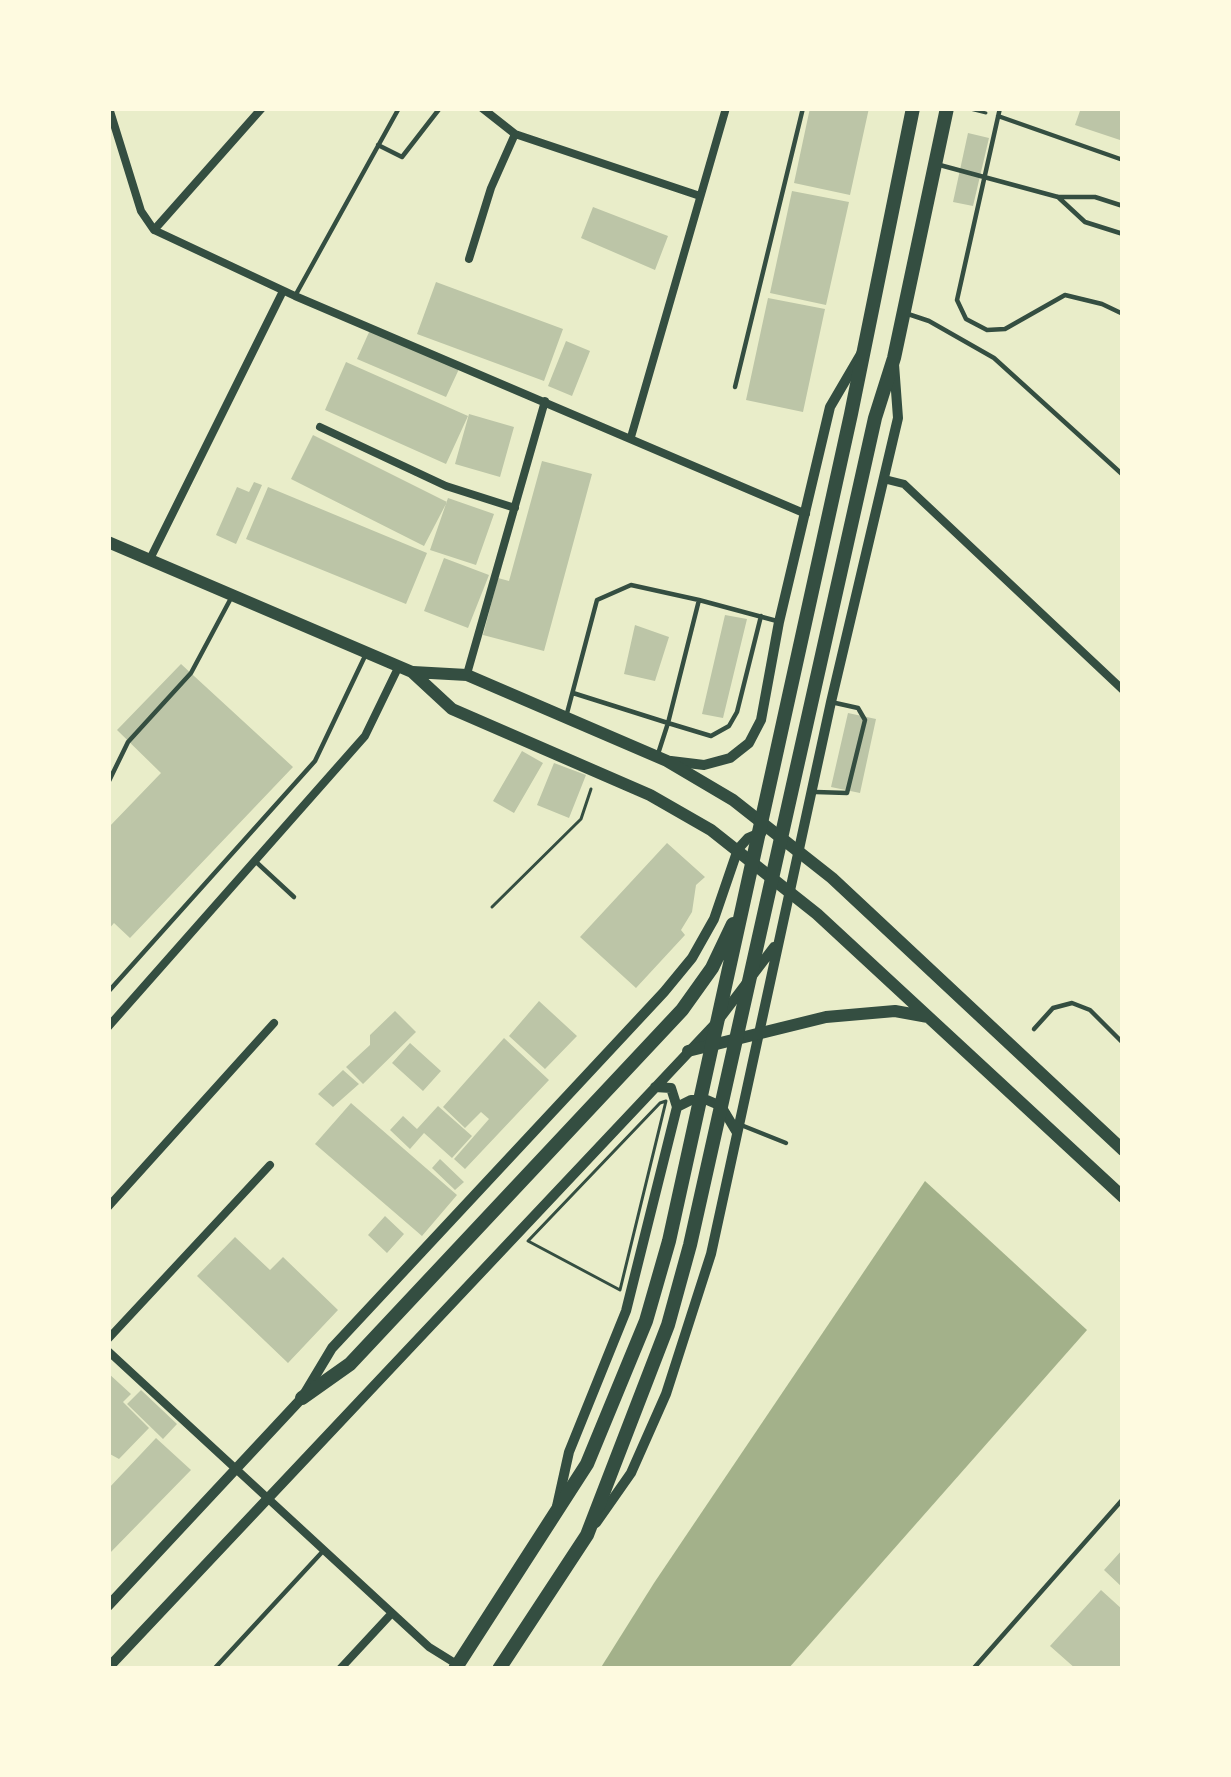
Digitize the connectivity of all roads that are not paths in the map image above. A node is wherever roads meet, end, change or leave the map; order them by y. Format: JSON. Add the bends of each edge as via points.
{"nodes":[{"id":1,"x":109,"y":108,"type":"edge"},
{"id":2,"x":262,"y":108,"type":"edge"},
{"id":3,"x":399,"y":108,"type":"edge"},
{"id":4,"x":440,"y":108,"type":"edge"},
{"id":5,"x":482,"y":108,"type":"edge"},
{"id":6,"x":726,"y":108,"type":"edge"},
{"id":7,"x":803,"y":108,"type":"edge"},
{"id":8,"x":913,"y":108,"type":"edge"},
{"id":9,"x":947,"y":108,"type":"edge"},
{"id":10,"x":999,"y":112,"type":"edge"},
{"id":11,"x":515,"y":134,"type":"junction"},
{"id":12,"x":379,"y":145,"type":"junction"},
{"id":13,"x":1123,"y":160,"type":"edge"},
{"id":14,"x":934,"y":164,"type":"junction"},
{"id":15,"x":985,"y":176,"type":"junction"},
{"id":16,"x":700,"y":196,"type":"junction"},
{"id":17,"x":1058,"y":197,"type":"junction"},
{"id":18,"x":1123,"y":206,"type":"edge"},
{"id":19,"x":154,"y":230,"type":"junction"},
{"id":20,"x":1123,"y":234,"type":"edge"},
{"id":21,"x":469,"y":259,"type":"dead end"},
{"id":22,"x":283,"y":291,"type":"junction"},
{"id":23,"x":295,"y":296,"type":"junction"},
{"id":24,"x":903,"y":313,"type":"junction"},
{"id":25,"x":1123,"y":314,"type":"edge"},
{"id":26,"x":862,"y":352,"type":"junction"},
{"id":27,"x":894,"y":358,"type":"junction"},
{"id":28,"x":735,"y":387,"type":"dead end"},
{"id":29,"x":545,"y":400,"type":"junction"},
{"id":30,"x":320,"y":427,"type":"dead end"},
{"id":31,"x":631,"y":437,"type":"junction"},
{"id":32,"x":1123,"y":475,"type":"edge"},
{"id":33,"x":884,"y":479,"type":"junction"},
{"id":34,"x":514,"y":508,"type":"junction"},
{"id":35,"x":806,"y":514,"type":"junction"},
{"id":36,"x":108,"y":542,"type":"edge"},
{"id":37,"x":149,"y":560,"type":"junction"},
{"id":38,"x":232,"y":595,"type":"junction"},
{"id":39,"x":699,"y":600,"type":"junction"},
{"id":40,"x":761,"y":615,"type":"junction"},
{"id":41,"x":779,"y":622,"type":"junction"},
{"id":42,"x":367,"y":652,"type":"junction"},
{"id":43,"x":405,"y":669,"type":"junction"},
{"id":44,"x":466,"y":675,"type":"junction"},
{"id":45,"x":1123,"y":690,"type":"edge"},
{"id":46,"x":573,"y":693,"type":"junction"},
{"id":47,"x":831,"y":702,"type":"junction"},
{"id":48,"x":566,"y":717,"type":"junction"},
{"id":49,"x":668,"y":723,"type":"junction"},
{"id":50,"x":662,"y":759,"type":"junction"},
{"id":51,"x":108,"y":783,"type":"edge"},
{"id":52,"x":812,"y":792,"type":"junction"},
{"id":53,"x":776,"y":831,"type":"junction"},
{"id":54,"x":738,"y":849,"type":"junction"},
{"id":55,"x":800,"y":850,"type":"junction"},
{"id":56,"x":254,"y":860,"type":"junction"},
{"id":57,"x":790,"y":890,"type":"junction"},
{"id":58,"x":294,"y":897,"type":"dead end"},
{"id":59,"x":743,"y":904,"type":"junction"},
{"id":60,"x":779,"y":940,"type":"junction"},
{"id":61,"x":108,"y":992,"type":"edge"},
{"id":62,"x":932,"y":1018,"type":"junction"},
{"id":63,"x":274,"y":1023,"type":"dead end"},
{"id":64,"x":108,"y":1027,"type":"edge"},
{"id":65,"x":1034,"y":1029,"type":"dead end"},
{"id":66,"x":759,"y":1031,"type":"junction"},
{"id":67,"x":1123,"y":1043,"type":"edge"},
{"id":68,"x":688,"y":1052,"type":"junction"},
{"id":69,"x":652,"y":1088,"type":"junction"},
{"id":70,"x":677,"y":1107,"type":"junction"},
{"id":71,"x":738,"y":1129,"type":"junction"},
{"id":72,"x":786,"y":1143,"type":"dead end"},
{"id":73,"x":1123,"y":1150,"type":"edge"},
{"id":74,"x":270,"y":1165,"type":"dead end"},
{"id":75,"x":1123,"y":1197,"type":"edge"},
{"id":76,"x":108,"y":1207,"type":"edge"},
{"id":77,"x":108,"y":1339,"type":"edge"},
{"id":78,"x":108,"y":1351,"type":"edge"},
{"id":79,"x":302,"y":1398,"type":"junction"},
{"id":80,"x":236,"y":1469,"type":"junction"},
{"id":81,"x":268,"y":1498,"type":"junction"},
{"id":82,"x":1123,"y":1499,"type":"edge"},
{"id":83,"x":554,"y":1516,"type":"junction"},
{"id":84,"x":587,"y":1535,"type":"junction"},
{"id":85,"x":324,"y":1550,"type":"junction"},
{"id":86,"x":108,"y":1606,"type":"edge"},
{"id":87,"x":392,"y":1612,"type":"junction"},
{"id":88,"x":456,"y":1667,"type":"edge"},
{"id":89,"x":978,"y":1667,"type":"edge"},
{"id":90,"x":108,"y":1668,"type":"edge"},
{"id":91,"x":214,"y":1669,"type":"edge"},
{"id":92,"x":340,"y":1669,"type":"edge"},
{"id":93,"x":499,"y":1669,"type":"edge"}],
"edges":[{"from":1,"to":19,"type":"street"},
{"from":2,"to":19,"type":"street"},
{"from":3,"to":12,"type":"lane"},
{"from":4,"to":12,"type":"lane","via":[[402,157]]},
{"from":5,"to":11,"type":"street"},
{"from":6,"to":16,"type":"street"},
{"from":7,"to":28,"type":"lane"},
{"from":8,"to":26,"type":"highway"},
{"from":9,"to":14,"type":"highway"},
{"from":10,"to":13,"type":"lane"},
{"from":10,"to":15,"type":"lane"},
{"from":11,"to":16,"type":"street"},
{"from":11,"to":21,"type":"street"},
{"from":12,"to":23,"type":"lane"},
{"from":14,"to":15,"type":"lane"},
{"from":14,"to":24,"type":"highway"},
{"from":15,"to":17,"type":"lane"},
{"from":15,"to":25,"type":"lane","via":[[957,300],[966,319],[1005,329],[1065,295]]},
{"from":16,"to":31,"type":"street"},
{"from":17,"to":18,"type":"lane"},
{"from":17,"to":20,"type":"lane","via":[[1085,222]]},
{"from":19,"to":22,"type":"street"},
{"from":22,"to":23,"type":"street"},
{"from":22,"to":37,"type":"street"},
{"from":23,"to":29,"type":"street"},
{"from":24,"to":27,"type":"highway"},
{"from":24,"to":32,"type":"lane","via":[[994,358]]},
{"from":26,"to":35,"type":"main road","via":[[830,407]]},
{"from":26,"to":59,"type":"highway"},
{"from":27,"to":33,"type":"main road","via":[[898,418]]},
{"from":27,"to":84,"type":"highway","via":[[690,1245],[668,1325]]},
{"from":29,"to":31,"type":"street"},
{"from":29,"to":34,"type":"street"},
{"from":30,"to":34,"type":"street"},
{"from":31,"to":35,"type":"street"},
{"from":33,"to":45,"type":"street","via":[[904,484]]},
{"from":33,"to":47,"type":"main road"},
{"from":34,"to":44,"type":"street"},
{"from":35,"to":41,"type":"main road"},
{"from":36,"to":37,"type":"main road"},
{"from":37,"to":38,"type":"main road"},
{"from":38,"to":42,"type":"main road"},
{"from":38,"to":51,"type":"lane","via":[[191,674],[128,742]]},
{"from":39,"to":40,"type":"lane"},
{"from":39,"to":46,"type":"lane","via":[[632,585],[597,600]]},
{"from":39,"to":49,"type":"lane"},
{"from":40,"to":41,"type":"lane"},
{"from":40,"to":49,"type":"lane","via":[[729,726],[711,736]]},
{"from":41,"to":50,"type":"main road","via":[[761,720],[749,743],[704,765]]},
{"from":42,"to":43,"type":"main road"},
{"from":42,"to":61,"type":"lane","via":[[316,761]]},
{"from":43,"to":44,"type":"main road"},
{"from":43,"to":54,"type":"main road","via":[[452,709],[596,770]]},
{"from":43,"to":56,"type":"street","via":[[365,736]]},
{"from":44,"to":48,"type":"main road"},
{"from":46,"to":48,"type":"lane"},
{"from":46,"to":49,"type":"lane"},
{"from":47,"to":52,"type":"main road"},
{"from":47,"to":52,"type":"lane","via":[[858,707],[865,720],[847,793]]},
{"from":48,"to":50,"type":"main road"},
{"from":49,"to":50,"type":"lane"},
{"from":50,"to":53,"type":"main road"},
{"from":52,"to":55,"type":"main road"},
{"from":53,"to":54,"type":"main road","via":[[754,834]]},
{"from":53,"to":55,"type":"main road"},
{"from":54,"to":57,"type":"main road"},
{"from":54,"to":79,"type":"main road","via":[[692,958],[332,1348]]},
{"from":55,"to":57,"type":"main road"},
{"from":55,"to":73,"type":"main road"},
{"from":56,"to":58,"type":"lane"},
{"from":56,"to":64,"type":"street"},
{"from":57,"to":60,"type":"main road"},
{"from":57,"to":62,"type":"main road"},
{"from":59,"to":79,"type":"highway","via":[[682,1010],[350,1364]]},
{"from":59,"to":83,"type":"highway","via":[[646,1322],[587,1464]]},
{"from":60,"to":66,"type":"main road"},
{"from":60,"to":68,"type":"main road"},
{"from":62,"to":66,"type":"main road","via":[[868,1012]]},
{"from":62,"to":75,"type":"main road"},
{"from":63,"to":76,"type":"street"},
{"from":65,"to":67,"type":"lane","via":[[1053,1008],[1072,1003]]},
{"from":66,"to":68,"type":"main road"},
{"from":66,"to":71,"type":"main road"},
{"from":68,"to":69,"type":"main road"},
{"from":69,"to":70,"type":"main road","via":[[671,1088]]},
{"from":69,"to":81,"type":"main road"},
{"from":70,"to":71,"type":"main road","via":[[706,1100]]},
{"from":70,"to":83,"type":"main road","via":[[626,1312],[569,1452]]},
{"from":71,"to":72,"type":"lane"},
{"from":71,"to":84,"type":"main road","via":[[711,1254],[666,1394],[632,1473]]},
{"from":74,"to":77,"type":"street"},
{"from":78,"to":80,"type":"street"},
{"from":79,"to":80,"type":"main road"},
{"from":80,"to":81,"type":"street"},
{"from":80,"to":86,"type":"main road"},
{"from":81,"to":85,"type":"street"},
{"from":81,"to":90,"type":"main road"},
{"from":82,"to":89,"type":"lane"},
{"from":83,"to":88,"type":"highway"},
{"from":84,"to":93,"type":"highway"},
{"from":85,"to":87,"type":"street"},
{"from":85,"to":91,"type":"lane"},
{"from":87,"to":88,"type":"street"},
{"from":87,"to":92,"type":"street"}]}
